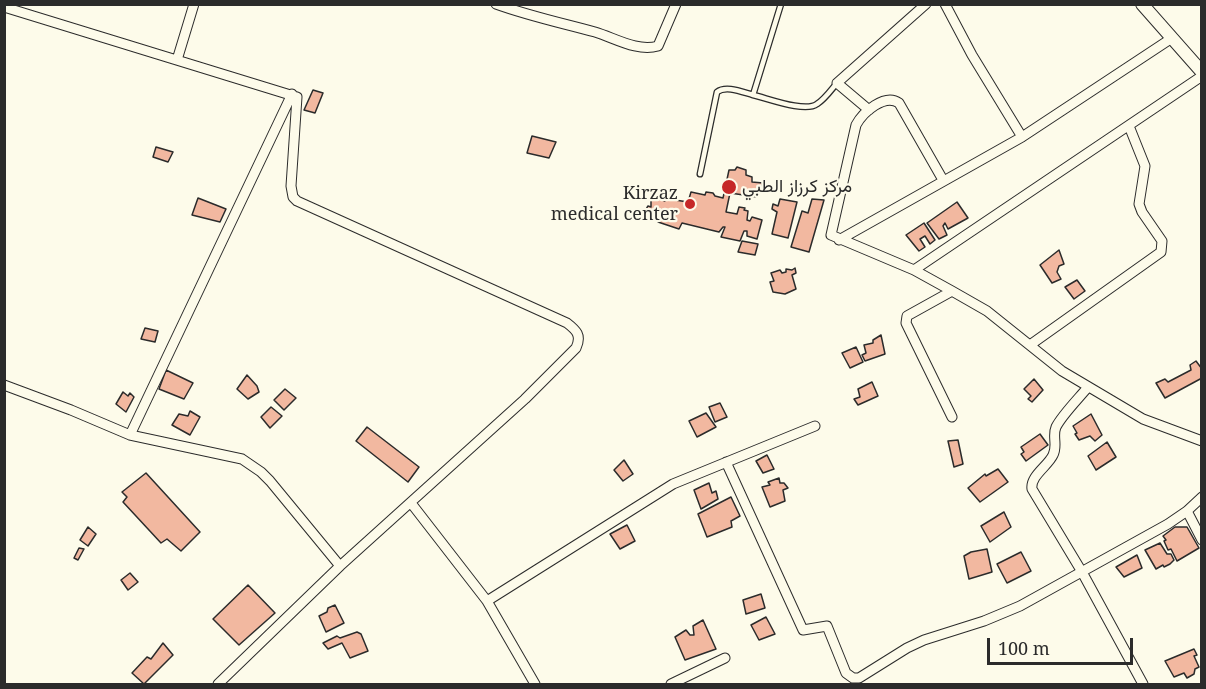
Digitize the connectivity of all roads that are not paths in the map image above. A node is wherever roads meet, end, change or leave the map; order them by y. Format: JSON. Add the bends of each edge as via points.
{"nodes":[{"id":1,"x":194,"y":4,"type":"edge"},
{"id":2,"x":496,"y":4,"type":"edge"},
{"id":3,"x":676,"y":4,"type":"edge"},
{"id":4,"x":781,"y":4,"type":"edge"},
{"id":5,"x":926,"y":4,"type":"edge"},
{"id":6,"x":945,"y":4,"type":"edge"},
{"id":7,"x":1142,"y":4,"type":"edge"},
{"id":8,"x":4,"y":8,"type":"edge"},
{"id":9,"x":1172,"y":39,"type":"junction"},
{"id":10,"x":177,"y":60,"type":"junction"},
{"id":11,"x":1202,"y":74,"type":"edge"},
{"id":12,"x":837,"y":83,"type":"junction"},
{"id":13,"x":292,"y":94,"type":"junction"},
{"id":14,"x":753,"y":95,"type":"junction"},
{"id":15,"x":869,"y":110,"type":"junction"},
{"id":16,"x":1129,"y":126,"type":"junction"},
{"id":17,"x":1023,"y":137,"type":"junction"},
{"id":18,"x":700,"y":174,"type":"dead end"},
{"id":19,"x":944,"y":180,"type":"junction"},
{"id":20,"x":839,"y":240,"type":"junction"},
{"id":21,"x":914,"y":270,"type":"junction"},
{"id":22,"x":952,"y":291,"type":"junction"},
{"id":23,"x":1030,"y":345,"type":"junction"},
{"id":24,"x":4,"y":385,"type":"edge"},
{"id":25,"x":1088,"y":387,"type":"junction"},
{"id":26,"x":952,"y":417,"type":"dead end"},
{"id":27,"x":815,"y":426,"type":"dead end"},
{"id":28,"x":130,"y":435,"type":"junction"},
{"id":29,"x":1202,"y":441,"type":"edge"},
{"id":30,"x":726,"y":462,"type":"junction"},
{"id":31,"x":1202,"y":497,"type":"edge"},
{"id":32,"x":411,"y":503,"type":"junction"},
{"id":33,"x":1187,"y":511,"type":"junction"},
{"id":34,"x":1202,"y":540,"type":"edge"},
{"id":35,"x":340,"y":566,"type":"junction"},
{"id":36,"x":1082,"y":572,"type":"junction"},
{"id":37,"x":487,"y":601,"type":"junction"},
{"id":38,"x":725,"y":658,"type":"dead end"},
{"id":39,"x":218,"y":684,"type":"edge"},
{"id":40,"x":535,"y":684,"type":"edge"},
{"id":41,"x":671,"y":684,"type":"edge"},
{"id":42,"x":1143,"y":684,"type":"edge"}],
"edges":[{"from":1,"to":10,"type":"street"},
{"from":2,"to":3,"type":"street","via":[[650,48],[658,46]]},
{"from":4,"to":14,"type":"lane"},
{"from":5,"to":12,"type":"street"},
{"from":6,"to":17,"type":"street"},
{"from":7,"to":9,"type":"street"},
{"from":8,"to":10,"type":"street"},
{"from":9,"to":11,"type":"street"},
{"from":9,"to":17,"type":"street"},
{"from":10,"to":13,"type":"street"},
{"from":11,"to":16,"type":"street"},
{"from":12,"to":14,"type":"lane","via":[[812,106],[795,106]]},
{"from":12,"to":15,"type":"street"},
{"from":13,"to":28,"type":"street"},
{"from":13,"to":32,"type":"street","via":[[298,98],[291,186],[297,201],[567,322],[579,337],[576,348]]},
{"from":14,"to":18,"type":"lane","via":[[722,88],[717,92]]},
{"from":15,"to":19,"type":"street","via":[[888,99],[899,103]]},
{"from":15,"to":20,"type":"street","via":[[860,117],[852,140],[831,235]]},
{"from":16,"to":21,"type":"street"},
{"from":16,"to":23,"type":"street","via":[[1145,166],[1139,204],[1162,242],[1161,252]]},
{"from":17,"to":19,"type":"street"},
{"from":19,"to":20,"type":"street"},
{"from":20,"to":21,"type":"street"},
{"from":21,"to":22,"type":"street"},
{"from":22,"to":23,"type":"street","via":[[987,311]]},
{"from":22,"to":26,"type":"street","via":[[907,316],[906,322]]},
{"from":23,"to":25,"type":"street"},
{"from":24,"to":28,"type":"street"},
{"from":25,"to":29,"type":"street","via":[[1143,419]]},
{"from":25,"to":36,"type":"street","via":[[1056,426],[1055,450],[1031,484]]},
{"from":27,"to":30,"type":"street"},
{"from":28,"to":35,"type":"street","via":[[242,459],[270,481]]},
{"from":30,"to":36,"type":"street","via":[[803,630],[828,626],[849,677],[859,678],[916,644],[1020,606]]},
{"from":30,"to":37,"type":"street","via":[[673,483]]},
{"from":31,"to":33,"type":"street"},
{"from":32,"to":35,"type":"street"},
{"from":32,"to":37,"type":"street"},
{"from":33,"to":34,"type":"street"},
{"from":33,"to":36,"type":"street"},
{"from":35,"to":39,"type":"street"},
{"from":36,"to":42,"type":"street"},
{"from":37,"to":40,"type":"street"},
{"from":38,"to":41,"type":"street"}]}
